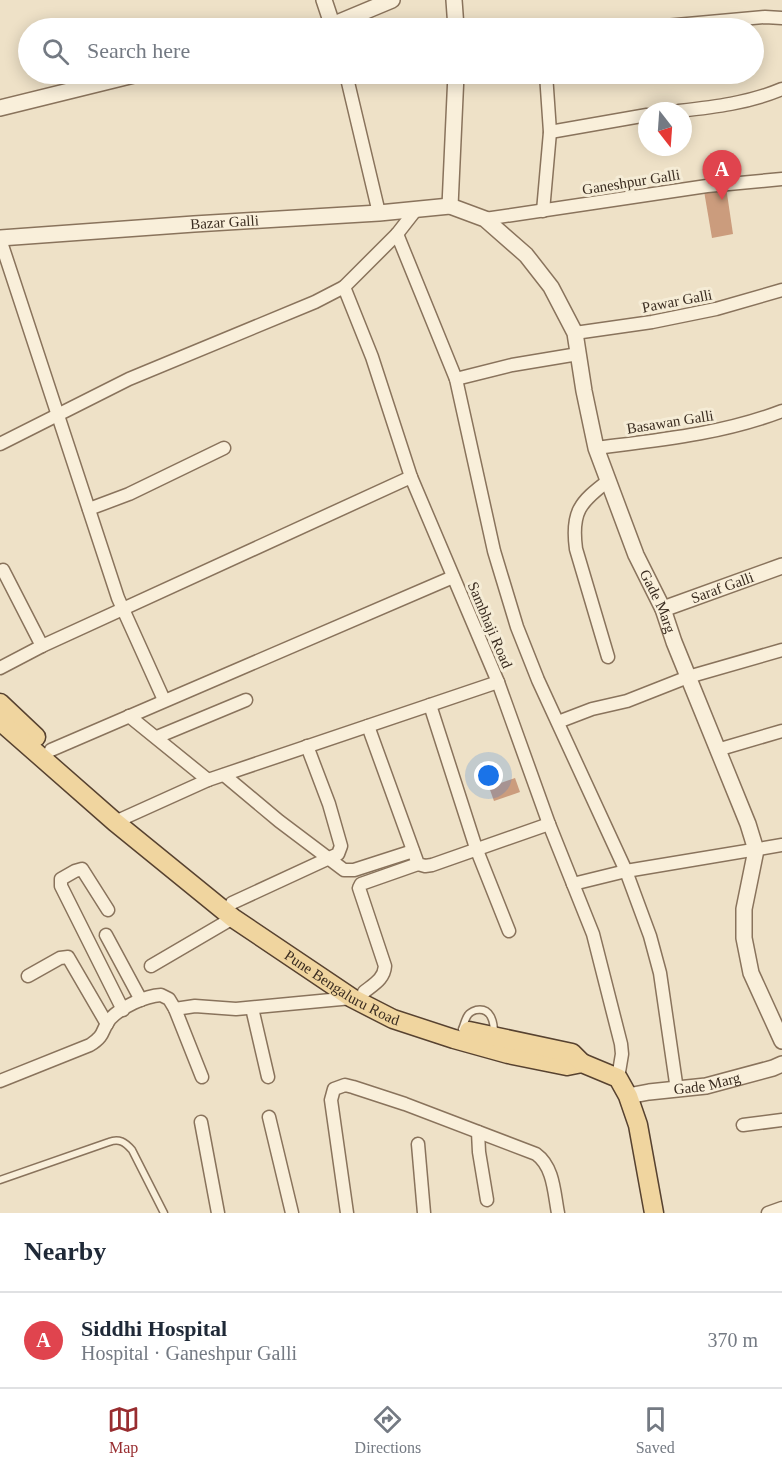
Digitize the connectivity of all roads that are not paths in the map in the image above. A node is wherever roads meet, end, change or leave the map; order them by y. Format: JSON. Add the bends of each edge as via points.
{"nodes":[{"id":1,"x":324,"y":0,"type":"edge"},
{"id":2,"x":392,"y":0,"type":"edge"},
{"id":3,"x":454,"y":0,"type":"edge"},
{"id":4,"x":328,"y":18,"type":"edge"},
{"id":5,"x":353,"y":18,"type":"edge"},
{"id":6,"x":455,"y":18,"type":"edge"},
{"id":7,"x":754,"y":18,"type":"edge"},
{"id":8,"x":782,"y":18,"type":"edge"},
{"id":9,"x":97,"y":84,"type":"edge"},
{"id":10,"x":348,"y":84,"type":"edge"},
{"id":11,"x":456,"y":84,"type":"edge"},
{"id":12,"x":547,"y":84,"type":"edge"},
{"id":13,"x":782,"y":89,"type":"edge"},
{"id":14,"x":0,"y":108,"type":"edge"},
{"id":15,"x":692,"y":109,"type":"edge"},
{"id":16,"x":638,"y":117,"type":"edge"},
{"id":17,"x":550,"y":132,"type":"junction"},
{"id":18,"x":782,"y":179,"type":"edge"},
{"id":19,"x":450,"y":206,"type":"junction"},
{"id":20,"x":415,"y":211,"type":"junction"},
{"id":21,"x":543,"y":211,"type":"junction"},
{"id":22,"x":380,"y":213,"type":"junction"},
{"id":23,"x":485,"y":219,"type":"junction"},
{"id":24,"x":397,"y":234,"type":"junction"},
{"id":25,"x":0,"y":239,"type":"edge"},
{"id":26,"x":345,"y":287,"type":"junction"},
{"id":27,"x":782,"y":290,"type":"edge"},
{"id":28,"x":575,"y":333,"type":"junction"},
{"id":29,"x":578,"y":354,"type":"junction"},
{"id":30,"x":456,"y":379,"type":"junction"},
{"id":31,"x":782,"y":411,"type":"edge"},
{"id":32,"x":57,"y":415,"type":"junction"},
{"id":33,"x":0,"y":444,"type":"edge"},
{"id":34,"x":224,"y":448,"type":"dead end"},
{"id":35,"x":596,"y":448,"type":"junction"},
{"id":36,"x":411,"y":477,"type":"junction"},
{"id":37,"x":608,"y":481,"type":"junction"},
{"id":38,"x":89,"y":509,"type":"junction"},
{"id":39,"x":782,"y":566,"type":"edge"},
{"id":40,"x":3,"y":570,"type":"dead end"},
{"id":41,"x":453,"y":577,"type":"junction"},
{"id":42,"x":124,"y":608,"type":"junction"},
{"id":43,"x":663,"y":609,"type":"junction"},
{"id":44,"x":42,"y":646,"type":"junction"},
{"id":45,"x":782,"y":650,"type":"edge"},
{"id":46,"x":608,"y":657,"type":"dead end"},
{"id":47,"x":0,"y":668,"type":"edge"},
{"id":48,"x":688,"y":677,"type":"junction"},
{"id":49,"x":498,"y":682,"type":"junction"},
{"id":50,"x":164,"y":700,"type":"junction"},
{"id":51,"x":246,"y":700,"type":"dead end"},
{"id":52,"x":0,"y":703,"type":"edge"},
{"id":53,"x":430,"y":705,"type":"junction"},
{"id":54,"x":129,"y":716,"type":"junction"},
{"id":55,"x":0,"y":721,"type":"edge"},
{"id":56,"x":558,"y":722,"type":"junction"},
{"id":57,"x":368,"y":726,"type":"junction"},
{"id":58,"x":782,"y":731,"type":"edge"},
{"id":59,"x":157,"y":737,"type":"junction"},
{"id":60,"x":307,"y":746,"type":"junction"},
{"id":61,"x":51,"y":750,"type":"junction"},
{"id":62,"x":717,"y":750,"type":"junction"},
{"id":63,"x":224,"y":775,"type":"junction"},
{"id":64,"x":208,"y":780,"type":"junction"},
{"id":65,"x":120,"y":818,"type":"junction"},
{"id":66,"x":549,"y":824,"type":"junction"},
{"id":67,"x":782,"y":845,"type":"edge"},
{"id":68,"x":476,"y":848,"type":"junction"},
{"id":69,"x":756,"y":850,"type":"junction"},
{"id":70,"x":413,"y":851,"type":"junction"},
{"id":71,"x":330,"y":859,"type":"junction"},
{"id":72,"x":418,"y":864,"type":"junction"},
{"id":73,"x":626,"y":871,"type":"junction"},
{"id":74,"x":573,"y":884,"type":"junction"},
{"id":75,"x":108,"y":910,"type":"dead end"},
{"id":76,"x":232,"y":911,"type":"junction"},
{"id":77,"x":509,"y":931,"type":"dead end"},
{"id":78,"x":106,"y":935,"type":"dead end"},
{"id":79,"x":151,"y":966,"type":"dead end"},
{"id":80,"x":28,"y":976,"type":"dead end"},
{"id":81,"x":358,"y":995,"type":"junction"},
{"id":82,"x":141,"y":1000,"type":"junction"},
{"id":83,"x":252,"y":1008,"type":"junction"},
{"id":84,"x":175,"y":1009,"type":"junction"},
{"id":85,"x":123,"y":1010,"type":"junction"},
{"id":86,"x":107,"y":1024,"type":"junction"},
{"id":87,"x":781,"y":1038,"type":"edge"},
{"id":88,"x":582,"y":1063,"type":"junction"},
{"id":89,"x":782,"y":1064,"type":"edge"},
{"id":90,"x":202,"y":1077,"type":"dead end"},
{"id":91,"x":268,"y":1077,"type":"dead end"},
{"id":92,"x":618,"y":1078,"type":"junction"},
{"id":93,"x":0,"y":1081,"type":"edge"},
{"id":94,"x":677,"y":1090,"type":"junction"},
{"id":95,"x":628,"y":1096,"type":"junction"},
{"id":96,"x":269,"y":1117,"type":"dead end"},
{"id":97,"x":782,"y":1120,"type":"edge"},
{"id":98,"x":201,"y":1122,"type":"dead end"},
{"id":99,"x":743,"y":1125,"type":"dead end"},
{"id":100,"x":478,"y":1132,"type":"junction"},
{"id":101,"x":418,"y":1144,"type":"dead end"},
{"id":102,"x":0,"y":1180,"type":"edge"},
{"id":103,"x":487,"y":1200,"type":"dead end"},
{"id":104,"x":782,"y":1208,"type":"edge"},
{"id":105,"x":164,"y":1213,"type":"edge"},
{"id":106,"x":218,"y":1213,"type":"edge"},
{"id":107,"x":292,"y":1213,"type":"edge"},
{"id":108,"x":347,"y":1213,"type":"edge"},
{"id":109,"x":424,"y":1213,"type":"edge"},
{"id":110,"x":558,"y":1213,"type":"edge"},
{"id":111,"x":654,"y":1213,"type":"edge"},
{"id":112,"x":768,"y":1213,"type":"edge"}],
"edges":[{"from":1,"to":4,"type":"street"},
{"from":2,"to":5,"type":"street"},
{"from":3,"to":6,"type":"street"},
{"from":7,"to":8,"type":"street"},
{"from":9,"to":14,"type":"street"},
{"from":10,"to":22,"type":"street"},
{"from":11,"to":19,"type":"street"},
{"from":12,"to":17,"type":"street"},
{"from":13,"to":15,"type":"street","via":[[742,102]]},
{"from":16,"to":17,"type":"street"},
{"from":17,"to":21,"type":"street"},
{"from":18,"to":21,"type":"street","name":"Ganeshpur Galli","via":[[707,186]]},
{"from":19,"to":20,"type":"street","name":"Bazar Galli"},
{"from":19,"to":23,"type":"street","name":"Gade Marg"},
{"from":20,"to":22,"type":"street","name":"Bazar Galli"},
{"from":20,"to":24,"type":"street"},
{"from":21,"to":23,"type":"street","name":"Ganeshpur Galli"},
{"from":22,"to":25,"type":"street","name":"Bazar Galli"},
{"from":23,"to":28,"type":"street","name":"Gade Marg","via":[[526,255],[551,287]]},
{"from":24,"to":26,"type":"street"},
{"from":24,"to":30,"type":"street"},
{"from":25,"to":32,"type":"street"},
{"from":26,"to":32,"type":"street","via":[[129,379]]},
{"from":26,"to":36,"type":"street","name":"Sambhaji Road"},
{"from":27,"to":28,"type":"street","name":"Pawar Galli","via":[[716,309]]},
{"from":28,"to":29,"type":"street","name":"Gade Marg"},
{"from":29,"to":30,"type":"street"},
{"from":29,"to":35,"type":"street","name":"Gade Marg"},
{"from":30,"to":56,"type":"street","via":[[494,551],[517,627]]},
{"from":31,"to":35,"type":"street","name":"Basawan Galli","via":[[701,435]]},
{"from":32,"to":33,"type":"street"},
{"from":32,"to":38,"type":"street"},
{"from":34,"to":38,"type":"street","via":[[148,486]]},
{"from":35,"to":37,"type":"street","name":"Gade Marg"},
{"from":36,"to":41,"type":"street","name":"Sambhaji Road"},
{"from":36,"to":42,"type":"street"},
{"from":37,"to":43,"type":"street","name":"Gade Marg","via":[[636,555]]},
{"from":37,"to":46,"type":"street","via":[[577,510],[574,531]]},
{"from":38,"to":42,"type":"street"},
{"from":39,"to":43,"type":"street","name":"Saraf Galli"},
{"from":40,"to":44,"type":"street"},
{"from":41,"to":49,"type":"street","name":"Sambhaji Road"},
{"from":41,"to":50,"type":"street"},
{"from":42,"to":44,"type":"street"},
{"from":42,"to":50,"type":"street"},
{"from":43,"to":48,"type":"street","name":"Gade Marg"},
{"from":44,"to":47,"type":"street"},
{"from":45,"to":48,"type":"street"},
{"from":48,"to":56,"type":"street","via":[[636,699]]},
{"from":48,"to":62,"type":"street","name":"Gade Marg"},
{"from":49,"to":53,"type":"street"},
{"from":49,"to":66,"type":"street","name":"Sambhaji Road"},
{"from":50,"to":54,"type":"street"},
{"from":51,"to":59,"type":"street"},
{"from":52,"to":61,"type":"main road"},
{"from":53,"to":57,"type":"street"},
{"from":53,"to":68,"type":"street"},
{"from":54,"to":59,"type":"street"},
{"from":54,"to":61,"type":"street"},
{"from":55,"to":65,"type":"main road"},
{"from":56,"to":73,"type":"street"},
{"from":57,"to":60,"type":"street"},
{"from":57,"to":70,"type":"street"},
{"from":58,"to":62,"type":"street"},
{"from":59,"to":64,"type":"street"},
{"from":60,"to":63,"type":"street"},
{"from":60,"to":71,"type":"street","via":[[340,840],[338,854]]},
{"from":61,"to":65,"type":"main road"},
{"from":62,"to":69,"type":"street","name":"Gade Marg"},
{"from":63,"to":64,"type":"street"},
{"from":63,"to":71,"type":"street"},
{"from":64,"to":65,"type":"street"},
{"from":65,"to":76,"type":"main road"},
{"from":66,"to":68,"type":"street"},
{"from":66,"to":74,"type":"street","name":"Sambhaji Road"},
{"from":67,"to":69,"type":"street"},
{"from":68,"to":72,"type":"street","via":[[432,865]]},
{"from":68,"to":77,"type":"street"},
{"from":69,"to":73,"type":"street"},
{"from":69,"to":87,"type":"street","name":"Gade Marg","via":[[744,909],[744,938],[751,973]]},
{"from":70,"to":71,"type":"street","via":[[348,871]]},
{"from":70,"to":72,"type":"street"},
{"from":71,"to":76,"type":"street"},
{"from":72,"to":81,"type":"street","via":[[359,888],[385,966],[381,979]]},
{"from":73,"to":74,"type":"street"},
{"from":73,"to":94,"type":"street","via":[[660,973]]},
{"from":74,"to":92,"type":"street","name":"Sambhaji Road","via":[[593,934],[621,1044]]},
{"from":75,"to":85,"type":"street","via":[[82,869],[61,879],[89,946]]},
{"from":76,"to":79,"type":"street"},
{"from":76,"to":81,"type":"main road","via":[[244,913]]},
{"from":78,"to":82,"type":"street"},
{"from":80,"to":86,"type":"street","via":[[68,957]]},
{"from":81,"to":83,"type":"street"},
{"from":81,"to":88,"type":"main road","via":[[462,1029],[572,1053]]},
{"from":81,"to":88,"type":"main road","name":"Pune Bengaluru Road","via":[[393,1019],[497,1051],[567,1066]]},
{"from":82,"to":84,"type":"street","via":[[161,995]]},
{"from":82,"to":85,"type":"street"},
{"from":83,"to":84,"type":"street"},
{"from":83,"to":91,"type":"street"},
{"from":84,"to":90,"type":"street"},
{"from":85,"to":86,"type":"street"},
{"from":86,"to":93,"type":"street","via":[[100,1039],[90,1045]]},
{"from":88,"to":92,"type":"main road","name":"Pune Bengaluru Road"},
{"from":89,"to":94,"type":"street","name":"Gade Marg","via":[[706,1086]]},
{"from":92,"to":95,"type":"main road"},
{"from":94,"to":95,"type":"street","name":"Gade Marg"},
{"from":95,"to":111,"type":"main road","via":[[638,1125]]},
{"from":96,"to":107,"type":"street"},
{"from":97,"to":99,"type":"street"},
{"from":98,"to":106,"type":"street"},
{"from":100,"to":103,"type":"street"},
{"from":100,"to":108,"type":"street","via":[[353,1087],[334,1089],[331,1100]]},
{"from":100,"to":110,"type":"street","via":[[543,1159],[551,1175]]},
{"from":101,"to":109,"type":"street"},
{"from":102,"to":105,"type":"lane","via":[[120,1140],[132,1150]]},
{"from":104,"to":112,"type":"street"}]}
